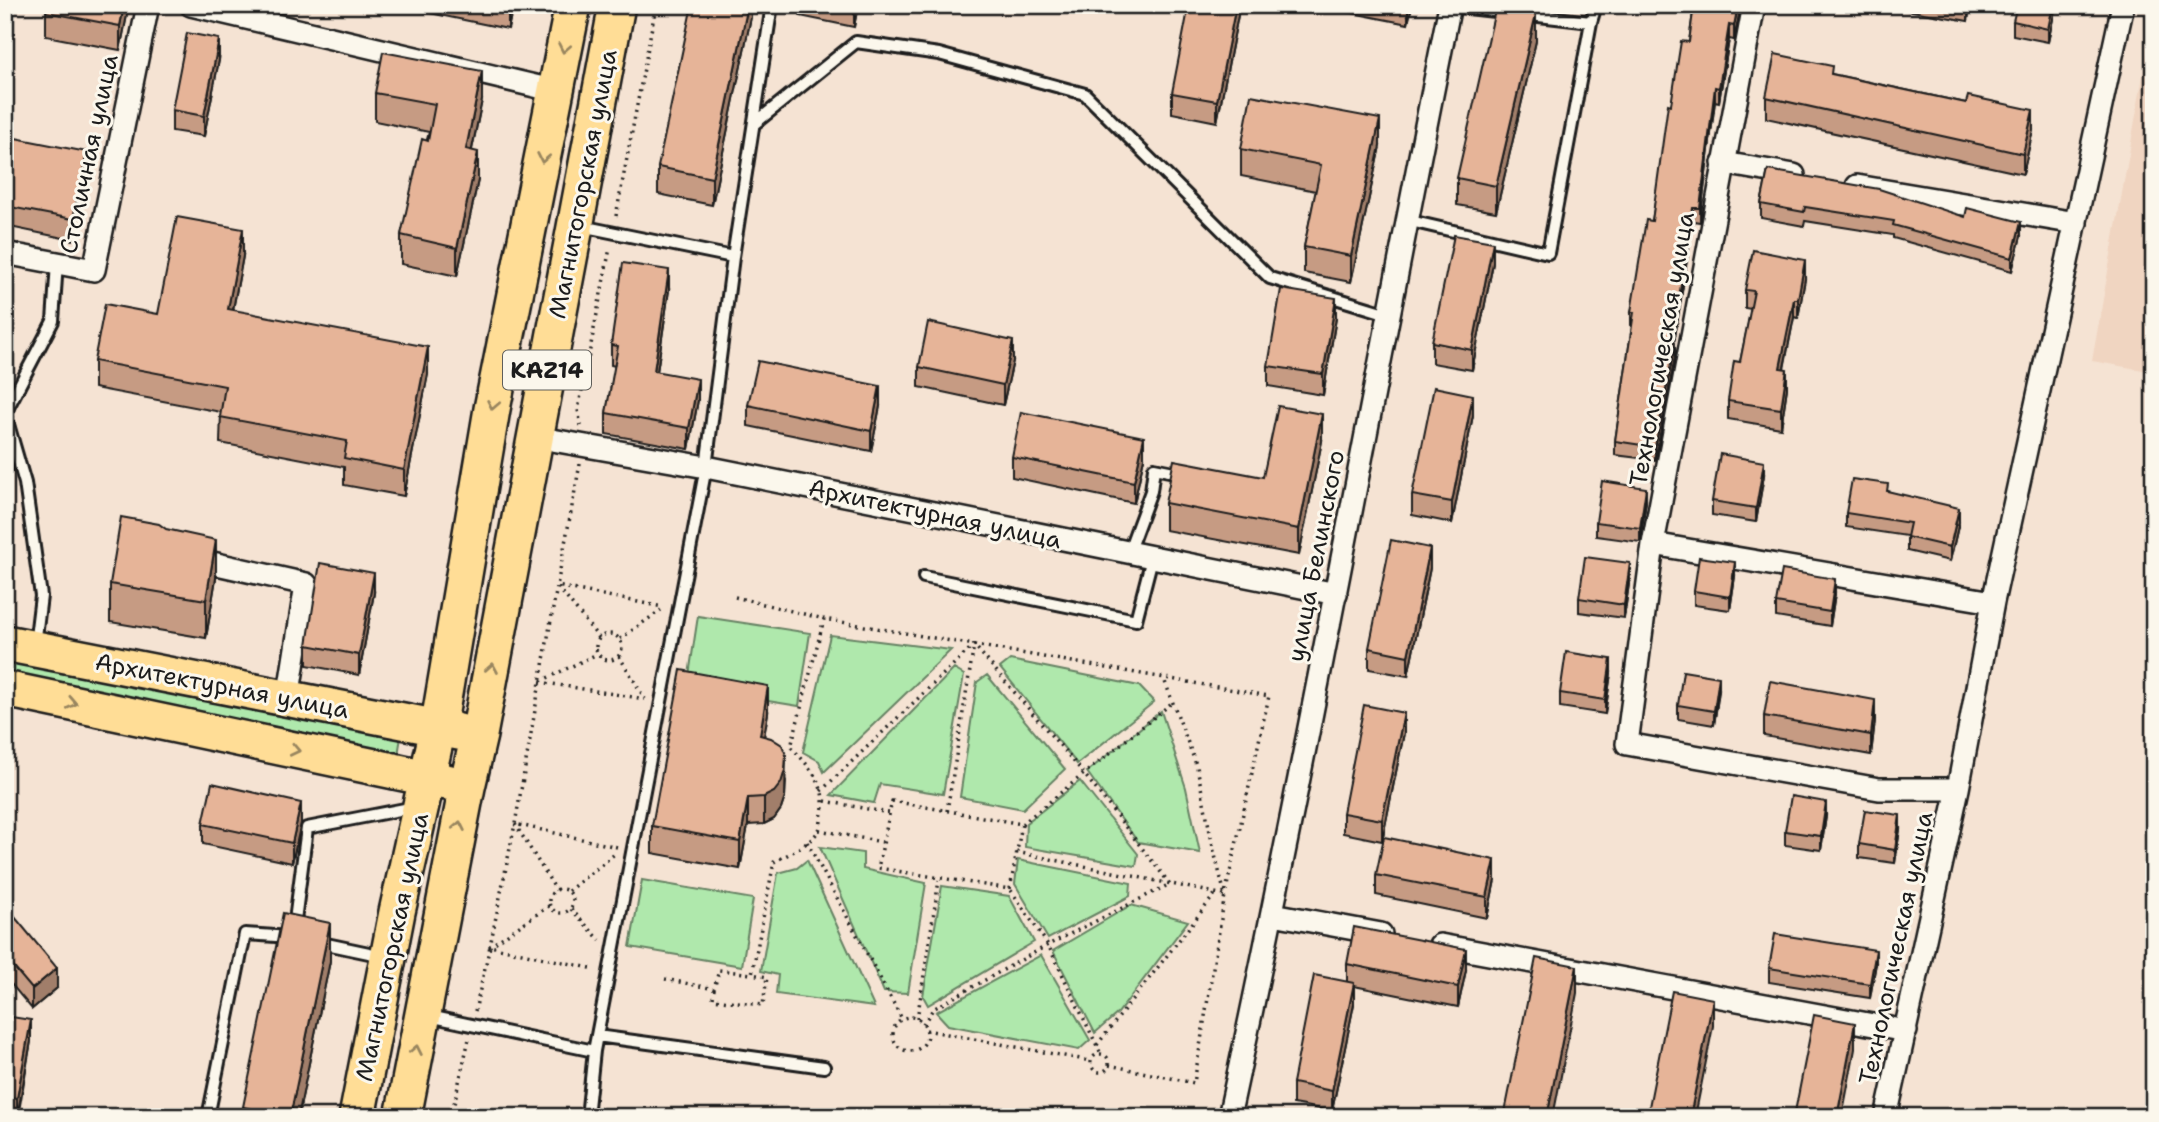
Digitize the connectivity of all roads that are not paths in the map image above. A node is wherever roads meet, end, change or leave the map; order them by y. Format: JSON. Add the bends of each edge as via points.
{"nodes":[{"id":1,"x":148,"y":5,"type":"edge"},
{"id":2,"x":191,"y":5,"type":"edge"},
{"id":3,"x":573,"y":5,"type":"edge"},
{"id":4,"x":617,"y":5,"type":"edge"},
{"id":5,"x":772,"y":5,"type":"edge"},
{"id":6,"x":1596,"y":5,"type":"edge"},
{"id":7,"x":1754,"y":5,"type":"edge"},
{"id":8,"x":2123,"y":5,"type":"edge"},
{"id":9,"x":1450,"y":6,"type":"edge"},
{"id":10,"x":1591,"y":22,"type":"junction"},
{"id":11,"x":556,"y":91,"type":"junction"},
{"id":12,"x":754,"y":124,"type":"junction"},
{"id":13,"x":1723,"y":163,"type":"junction"},
{"id":14,"x":1406,"y":220,"type":"junction"},
{"id":15,"x":2076,"y":223,"type":"junction"},
{"id":16,"x":575,"y":225,"type":"junction"},
{"id":17,"x":5,"y":253,"type":"edge"},
{"id":18,"x":733,"y":257,"type":"junction"},
{"id":19,"x":57,"y":263,"type":"junction"},
{"id":20,"x":1388,"y":314,"type":"junction"},
{"id":21,"x":5,"y":413,"type":"edge"},
{"id":22,"x":534,"y":437,"type":"junction"},
{"id":23,"x":706,"y":467,"type":"junction"},
{"id":24,"x":1201,"y":477,"type":"edge"},
{"id":25,"x":1653,"y":544,"type":"junction"},
{"id":26,"x":1128,"y":553,"type":"junction"},
{"id":27,"x":169,"y":554,"type":"edge"},
{"id":28,"x":1152,"y":558,"type":"junction"},
{"id":29,"x":924,"y":577,"type":"dead end"},
{"id":30,"x":1336,"y":594,"type":"junction"},
{"id":31,"x":1993,"y":602,"type":"junction"},
{"id":32,"x":20,"y":646,"type":"edge"},
{"id":33,"x":5,"y":689,"type":"edge"},
{"id":34,"x":288,"y":699,"type":"junction"},
{"id":35,"x":438,"y":729,"type":"junction"},
{"id":36,"x":480,"y":735,"type":"junction"},
{"id":37,"x":467,"y":787,"type":"junction"},
{"id":38,"x":1958,"y":789,"type":"junction"},
{"id":39,"x":425,"y":792,"type":"junction"},
{"id":40,"x":1273,"y":914,"type":"junction"},
{"id":41,"x":292,"y":937,"type":"junction"},
{"id":42,"x":1397,"y":937,"type":"edge"},
{"id":43,"x":1424,"y":942,"type":"edge"},
{"id":44,"x":388,"y":957,"type":"junction"},
{"id":45,"x":422,"y":1015,"type":"junction"},
{"id":46,"x":1906,"y":1031,"type":"junction"},
{"id":47,"x":597,"y":1036,"type":"junction"},
{"id":48,"x":594,"y":1051,"type":"junction"},
{"id":49,"x":824,"y":1067,"type":"dead end"},
{"id":50,"x":208,"y":1117,"type":"edge"},
{"id":51,"x":357,"y":1117,"type":"edge"},
{"id":52,"x":403,"y":1117,"type":"edge"},
{"id":53,"x":587,"y":1117,"type":"edge"},
{"id":54,"x":1229,"y":1117,"type":"edge"},
{"id":55,"x":1886,"y":1117,"type":"edge"}],
"edges":[{"from":1,"to":19,"type":"street","name":"Столичная улица","via":[[94,270]]},
{"from":2,"to":11,"type":"street"},
{"from":3,"to":11,"type":"main road","name":"Магнитогорская улица","number":"KAZ14","one_way":true},
{"from":4,"to":16,"type":"main road","name":"Магнитогорская улица","number":"KAZ14"},
{"from":5,"to":12,"type":"lane"},
{"from":6,"to":10,"type":"lane"},
{"from":7,"to":13,"type":"street","name":"Технологическая улица"},
{"from":8,"to":15,"type":"street","name":"Технологическая улица"},
{"from":9,"to":10,"type":"lane"},
{"from":9,"to":14,"type":"street","name":"улица Белинского"},
{"from":10,"to":14,"type":"lane","via":[[1548,253]]},
{"from":11,"to":35,"type":"main road","name":"Магнитогорская улица","number":"KAZ14","one_way":true,"via":[[492,409]]},
{"from":12,"to":18,"type":"lane"},
{"from":12,"to":20,"type":"lane","via":[[856,43],[939,54],[1086,94],[1270,278]]},
{"from":13,"to":15,"type":"street"},
{"from":13,"to":25,"type":"street","name":"Технологическая улица"},
{"from":14,"to":20,"type":"street","name":"улица Белинского"},
{"from":15,"to":31,"type":"street","name":"Технологическая улица"},
{"from":16,"to":18,"type":"lane"},
{"from":16,"to":22,"type":"main road","name":"Магнитогорская улица","number":"KAZ14"},
{"from":17,"to":19,"type":"street","name":"Столичная улица"},
{"from":18,"to":23,"type":"lane"},
{"from":19,"to":21,"type":"lane","via":[[53,321]]},
{"from":20,"to":30,"type":"street","name":"улица Белинского"},
{"from":21,"to":32,"type":"lane","via":[[25,483],[41,596]]},
{"from":22,"to":23,"type":"street","name":"Архитектурная улица"},
{"from":36,"to":22,"type":"main road","name":"Магнитогорская улица","number":"KAZ14","one_way":true},
{"from":23,"to":26,"type":"street","name":"Архитектурная улица"},
{"from":23,"to":47,"type":"lane"},
{"from":24,"to":26,"type":"lane","via":[[1154,468],[1151,491]]},
{"from":25,"to":31,"type":"street"},
{"from":25,"to":38,"type":"street","name":"Технологическая улица","via":[[1627,744],[1879,789]]},
{"from":26,"to":28,"type":"street","name":"Архитектурная улица"},
{"from":27,"to":34,"type":"street","via":[[306,584]]},
{"from":28,"to":29,"type":"lane","via":[[1136,620]]},
{"from":28,"to":30,"type":"street","name":"Архитектурная улица"},
{"from":30,"to":40,"type":"street","name":"улица Белинского"},
{"from":31,"to":38,"type":"street","name":"Технологическая улица"},
{"from":32,"to":34,"type":"main road","name":"Архитектурная улица"},
{"from":33,"to":39,"type":"main road","name":"Архитектурная улица","one_way":true},
{"from":34,"to":35,"type":"main road","name":"Архитектурная улица"},
{"from":35,"to":36,"type":"main road"},
{"from":35,"to":39,"type":"main road","name":"Магнитогорская улица","number":"KAZ14"},
{"from":36,"to":37,"type":"main road","name":"Магнитогорская улица","number":"KAZ14"},
{"from":37,"to":39,"type":"main road","name":"Магнитогорская улица"},
{"from":45,"to":37,"type":"main road","name":"Магнитогорская улица","one_way":true},
{"from":38,"to":46,"type":"street","name":"Технологическая улица"},
{"from":39,"to":41,"type":"lane","via":[[307,828]]},
{"from":39,"to":44,"type":"main road","name":"Магнитогорская улица"},
{"from":40,"to":42,"type":"street"},
{"from":40,"to":54,"type":"street","name":"улица Белинского"},
{"from":41,"to":44,"type":"lane"},
{"from":41,"to":50,"type":"lane","via":[[245,934]]},
{"from":43,"to":46,"type":"street"},
{"from":44,"to":51,"type":"main road","name":"Магнитогорская улица"},
{"from":45,"to":48,"type":"lane"},
{"from":52,"to":45,"type":"main road","name":"Магнитогорская улица","one_way":true},
{"from":46,"to":55,"type":"street","name":"Технологическая улица"},
{"from":47,"to":48,"type":"lane"},
{"from":47,"to":49,"type":"lane"},
{"from":48,"to":53,"type":"lane"}]}
